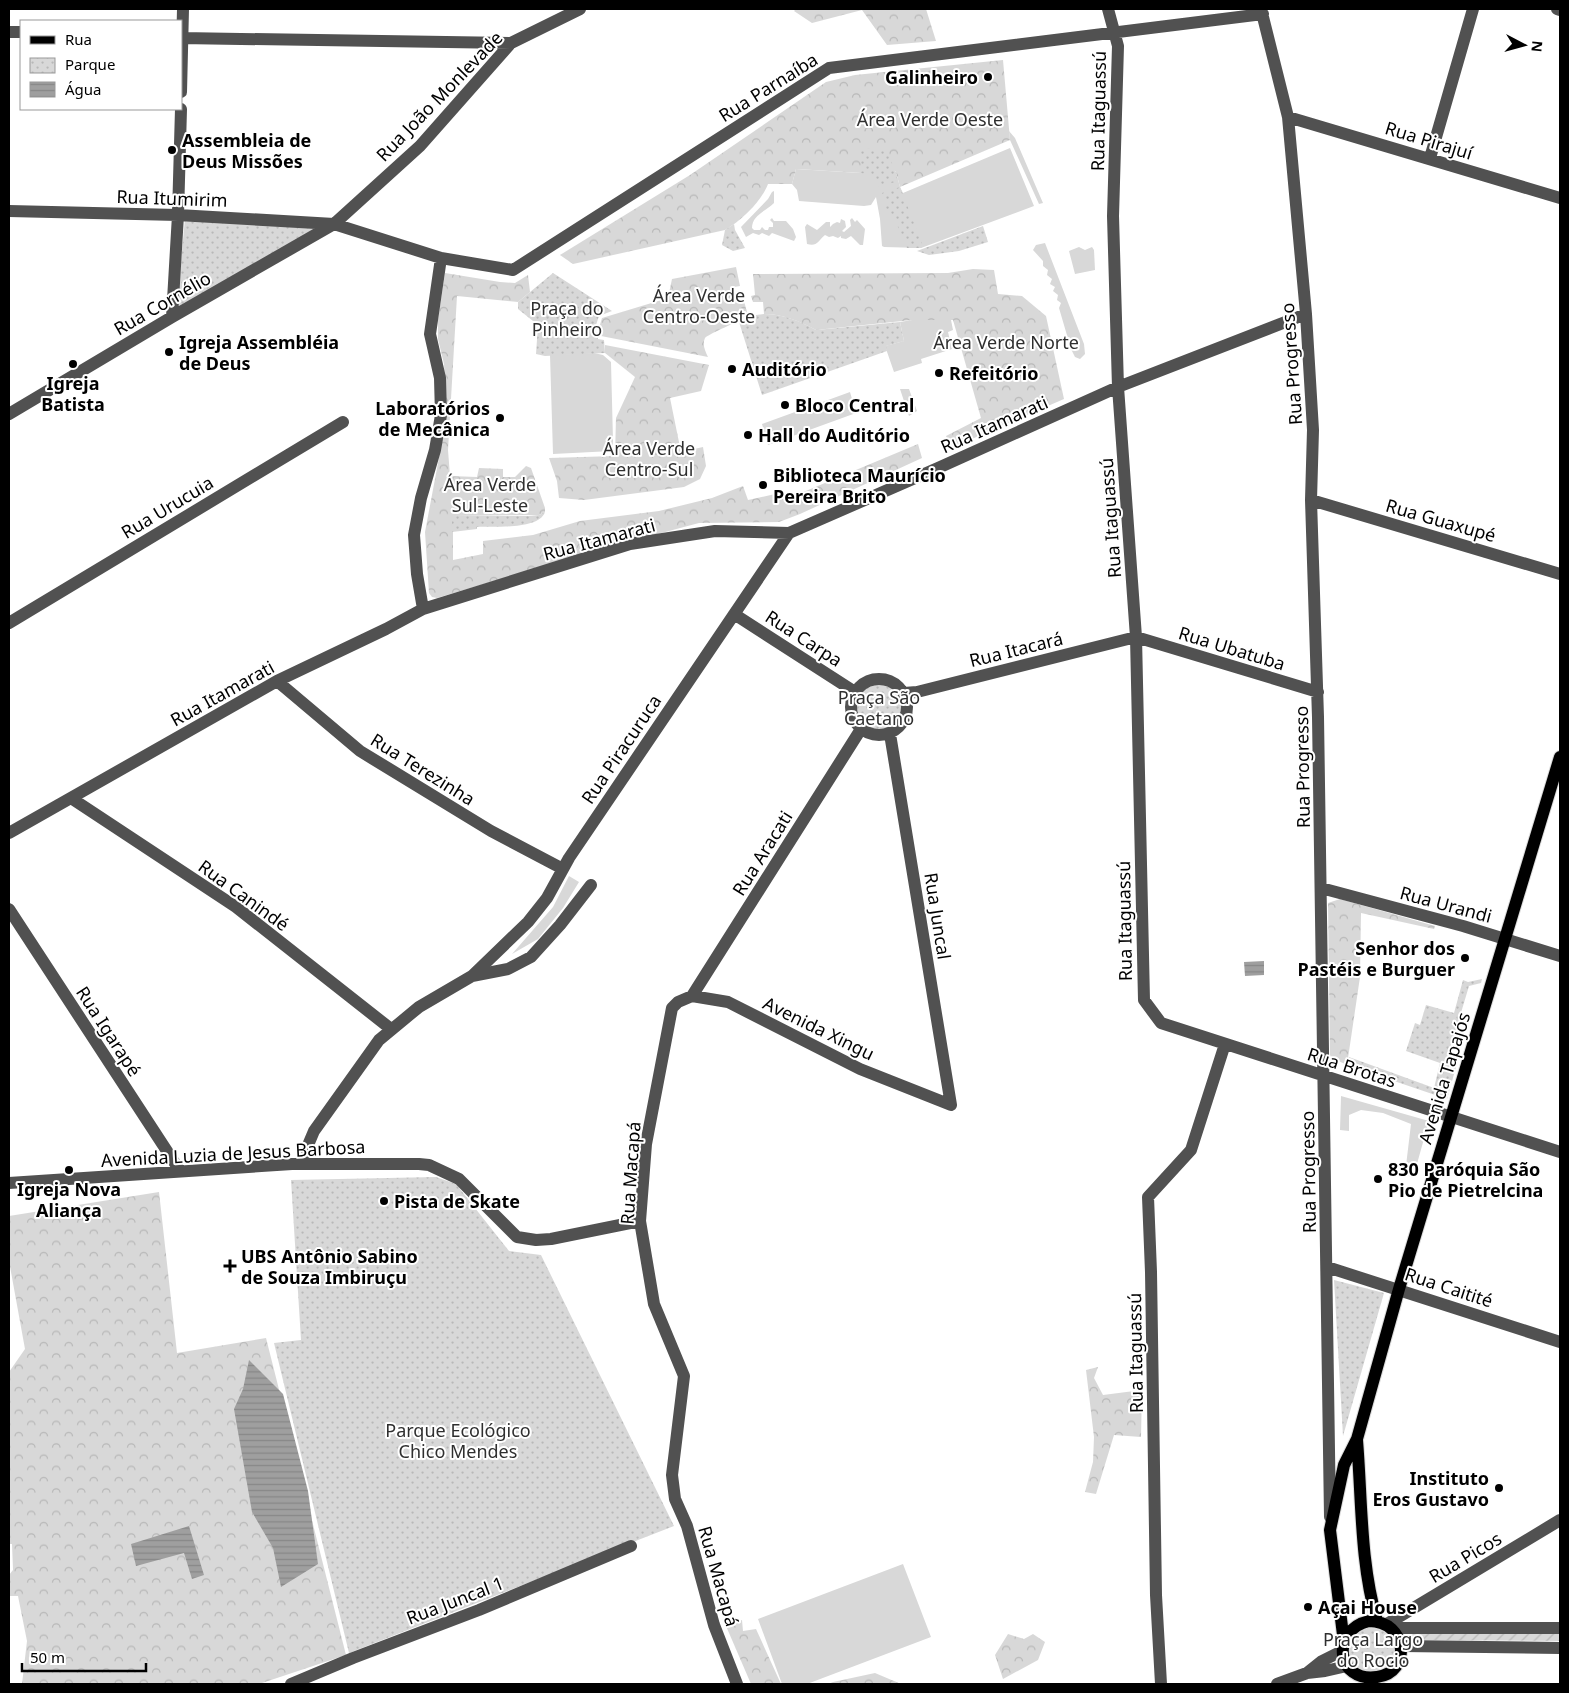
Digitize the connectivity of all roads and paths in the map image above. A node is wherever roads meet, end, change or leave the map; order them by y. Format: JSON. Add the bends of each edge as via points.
{"nodes":[{"id":1,"x":183,"y":9,"type":"edge"},
{"id":2,"x":580,"y":9,"type":"edge"},
{"id":3,"x":1108,"y":9,"type":"edge"},
{"id":4,"x":1473,"y":9,"type":"edge"},
{"id":5,"x":1556,"y":9,"type":"edge"},
{"id":6,"x":1560,"y":10,"type":"edge"},
{"id":7,"x":1262,"y":12,"type":"edge"},
{"id":8,"x":1115,"y":33,"type":"junction"},
{"id":9,"x":182,"y":38,"type":"edge"},
{"id":10,"x":511,"y":42,"type":"junction"},
{"id":11,"x":181,"y":110,"type":"edge"},
{"id":12,"x":1288,"y":117,"type":"junction"},
{"id":13,"x":1430,"y":158,"type":"junction"},
{"id":14,"x":1560,"y":198,"type":"edge"},
{"id":15,"x":9,"y":211,"type":"edge"},
{"id":16,"x":178,"y":215,"type":"junction"},
{"id":17,"x":334,"y":224,"type":"junction"},
{"id":18,"x":441,"y":258,"type":"junction"},
{"id":19,"x":1306,"y":314,"type":"junction"},
{"id":20,"x":172,"y":317,"type":"junction"},
{"id":21,"x":1118,"y":387,"type":"junction"},
{"id":22,"x":9,"y":414,"type":"edge"},
{"id":23,"x":343,"y":422,"type":"dead end"},
{"id":24,"x":1311,"y":500,"type":"junction"},
{"id":25,"x":789,"y":533,"type":"junction"},
{"id":26,"x":1560,"y":574,"type":"edge"},
{"id":27,"x":423,"y":609,"type":"junction"},
{"id":28,"x":734,"y":614,"type":"junction"},
{"id":29,"x":9,"y":622,"type":"edge"},
{"id":30,"x":1136,"y":637,"type":"junction"},
{"id":31,"x":277,"y":681,"type":"junction"},
{"id":32,"x":855,"y":692,"type":"junction"},
{"id":33,"x":1318,"y":692,"type":"junction"},
{"id":34,"x":904,"y":693,"type":"junction"},
{"id":35,"x":861,"y":729,"type":"junction"},
{"id":36,"x":890,"y":734,"type":"junction"},
{"id":37,"x":1559,"y":766,"type":"edge"},
{"id":38,"x":70,"y":798,"type":"junction"},
{"id":39,"x":9,"y":833,"type":"edge"},
{"id":40,"x":563,"y":868,"type":"junction"},
{"id":41,"x":591,"y":885,"type":"dead end"},
{"id":42,"x":1321,"y":888,"type":"junction"},
{"id":43,"x":9,"y":909,"type":"edge"},
{"id":44,"x":1504,"y":938,"type":"junction"},
{"id":45,"x":1560,"y":956,"type":"edge"},
{"id":46,"x":472,"y":976,"type":"junction"},
{"id":47,"x":692,"y":996,"type":"junction"},
{"id":48,"x":1144,"y":1000,"type":"joint"},
{"id":49,"x":391,"y":1029,"type":"junction"},
{"id":50,"x":1225,"y":1044,"type":"junction"},
{"id":51,"x":1324,"y":1076,"type":"junction"},
{"id":52,"x":950,"y":1105,"type":"joint"},
{"id":53,"x":1450,"y":1116,"type":"junction"},
{"id":54,"x":1560,"y":1152,"type":"edge"},
{"id":55,"x":300,"y":1164,"type":"junction"},
{"id":56,"x":180,"y":1171,"type":"junction"},
{"id":57,"x":9,"y":1184,"type":"edge"},
{"id":58,"x":640,"y":1220,"type":"junction"},
{"id":59,"x":1327,"y":1267,"type":"junction"},
{"id":60,"x":1399,"y":1289,"type":"junction"},
{"id":61,"x":1560,"y":1342,"type":"edge"},
{"id":62,"x":1357,"y":1439,"type":"junction"},
{"id":63,"x":1560,"y":1520,"type":"edge"},
{"id":64,"x":1330,"y":1530,"type":"junction"},
{"id":65,"x":631,"y":1546,"type":"dead end"},
{"id":66,"x":1385,"y":1624,"type":"junction"},
{"id":67,"x":1560,"y":1628,"type":"edge"},
{"id":68,"x":1401,"y":1646,"type":"junction"},
{"id":69,"x":1343,"y":1647,"type":"junction"},
{"id":70,"x":1560,"y":1648,"type":"edge"},
{"id":71,"x":1399,"y":1660,"type":"junction"},
{"id":72,"x":1306,"y":1673,"type":"junction"},
{"id":73,"x":1351,"y":1674,"type":"edge"},
{"id":74,"x":291,"y":1684,"type":"edge"},
{"id":75,"x":736,"y":1684,"type":"edge"},
{"id":76,"x":1161,"y":1684,"type":"edge"},
{"id":77,"x":1277,"y":1684,"type":"edge"},
{"id":78,"x":1393,"y":1684,"type":"edge"}],
"edges":[{"from":1,"to":9,"type":"street"},
{"from":2,"to":10,"type":"street","name":"Rua João Monlevade"},
{"from":3,"to":8,"type":"street","name":"Rua Itaguassú"},
{"from":4,"to":13,"type":"street"},
{"from":5,"to":6,"type":"street"},
{"from":7,"to":8,"type":"street","name":"Rua Parnaíba"},
{"from":7,"to":12,"type":"street","name":"Rua Progresso"},
{"from":8,"to":18,"type":"street","name":"Rua Parnaíba","via":[[829,68],[513,270]]},
{"from":8,"to":21,"type":"street","name":"Rua Itaguassú","via":[[1118,46],[1113,216]]},
{"from":9,"to":10,"type":"street"},
{"from":10,"to":17,"type":"street","name":"Rua João Monlevade","via":[[420,146]]},
{"from":11,"to":16,"type":"street"},
{"from":12,"to":13,"type":"street","name":"Rua Pirajuí"},
{"from":12,"to":19,"type":"street","name":"Rua Progresso"},
{"from":13,"to":14,"type":"street","name":"Rua Pirajuí"},
{"from":15,"to":16,"type":"street","name":"Rua Itumirim"},
{"from":16,"to":17,"type":"street","name":"Rua Itumirim"},
{"from":16,"to":20,"type":"street"},
{"from":17,"to":18,"type":"street","name":"Rua Parnaíba"},
{"from":17,"to":20,"type":"street","name":"Rua Cornélio"},
{"from":18,"to":27,"type":"street","via":[[430,334],[440,378],[441,415],[414,535]]},
{"from":19,"to":21,"type":"street","name":"Rua Itamarati"},
{"from":19,"to":24,"type":"street","name":"Rua Progresso","via":[[1313,430]]},
{"from":20,"to":22,"type":"street","name":"Rua Cornélio"},
{"from":21,"to":25,"type":"street","name":"Rua Itamarati"},
{"from":21,"to":30,"type":"street","name":"Rua Itaguassú"},
{"from":23,"to":29,"type":"street","name":"Rua Urucuia"},
{"from":24,"to":26,"type":"street","name":"Rua Guaxupé"},
{"from":24,"to":33,"type":"street","name":"Rua Progresso"},
{"from":25,"to":27,"type":"street","name":"Rua Itamarati","via":[[715,531],[630,544]]},
{"from":25,"to":28,"type":"street","name":"Rua Piracuruca"},
{"from":27,"to":31,"type":"street","name":"Rua Itamarati"},
{"from":28,"to":32,"type":"street","name":"Rua Carpa"},
{"from":28,"to":40,"type":"street","name":"Rua Piracuruca"},
{"from":30,"to":33,"type":"street","name":"Rua Ubatuba"},
{"from":30,"to":34,"type":"street","name":"Rua Itacará"},
{"from":30,"to":48,"type":"street","name":"Rua Itaguassú"},
{"from":31,"to":38,"type":"street","name":"Rua Itamarati"},
{"from":31,"to":40,"type":"street","name":"Rua Terezinha","via":[[360,751],[490,831]]},
{"from":32,"to":34,"type":"street","via":[[862,684],[880,678],[893,682]]},
{"from":32,"to":35,"type":"street","via":[[850,707],[855,723]]},
{"from":33,"to":42,"type":"street","name":"Rua Progresso"},
{"from":34,"to":36,"type":"street","via":[[907,712],[904,721]]},
{"from":35,"to":36,"type":"street","via":[[875,736]]},
{"from":35,"to":47,"type":"street","name":"Rua Aracati"},
{"from":36,"to":52,"type":"street","name":"Rua Juncal"},
{"from":37,"to":44,"type":"main road","name":"Avenida Tapajós"},
{"from":38,"to":39,"type":"street","name":"Rua Itamarati"},
{"from":38,"to":49,"type":"street","name":"Rua Canindé","via":[[236,907]]},
{"from":40,"to":46,"type":"street","name":"Rua Piracuruca","via":[[547,898],[528,922]]},
{"from":41,"to":46,"type":"street","via":[[531,957],[508,968]]},
{"from":42,"to":44,"type":"street","name":"Rua Urandi"},
{"from":42,"to":51,"type":"street","name":"Rua Progresso"},
{"from":43,"to":56,"type":"street","name":"Rua Igarapé"},
{"from":44,"to":45,"type":"street","name":"Rua Urandi"},
{"from":44,"to":53,"type":"main road","name":"Avenida Tapajós"},
{"from":46,"to":49,"type":"street","via":[[419,1006]]},
{"from":47,"to":52,"type":"street","name":"Avenida Xingu","via":[[728,1002],[860,1069]]},
{"from":47,"to":58,"type":"street","name":"Rua Macapá","via":[[672,1008],[646,1144]]},
{"from":48,"to":50,"type":"street","name":"Rua Brotas","via":[[1161,1023]]},
{"from":49,"to":55,"type":"street","via":[[379,1040],[314,1131]]},
{"from":50,"to":51,"type":"street","name":"Rua Brotas"},
{"from":50,"to":76,"type":"street","name":"Rua Itaguassú","via":[[1191,1150],[1148,1197],[1156,1595]]},
{"from":51,"to":53,"type":"street","name":"Rua Brotas"},
{"from":51,"to":59,"type":"street","name":"Rua Progresso"},
{"from":53,"to":54,"type":"street","name":"Rua Brotas"},
{"from":53,"to":60,"type":"main road","name":"Avenida Tapajós"},
{"from":55,"to":56,"type":"street","name":"Avenida Luzia de Jesus Barbosa"},
{"from":55,"to":58,"type":"street","name":"Avenida Luzia de Jesus Barbosa","via":[[429,1165],[460,1179],[517,1237],[551,1239]]},
{"from":56,"to":57,"type":"street","name":"Avenida Luzia de Jesus Barbosa"},
{"from":58,"to":75,"type":"street","name":"Rua Macapá","via":[[654,1304],[684,1376],[672,1475],[675,1499],[687,1526],[714,1625]]},
{"from":59,"to":60,"type":"street","name":"Rua Caitité"},
{"from":59,"to":64,"type":"street","name":"Rua Progresso"},
{"from":60,"to":61,"type":"street","name":"Rua Caitité"},
{"from":60,"to":62,"type":"main road","name":"Avenida Tapajós"},
{"from":62,"to":64,"type":"main road","via":[[1344,1465]]},
{"from":62,"to":66,"type":"main road","via":[[1368,1592]]},
{"from":63,"to":66,"type":"street","name":"Rua Picos"},
{"from":64,"to":69,"type":"main road"},
{"from":65,"to":74,"type":"street","name":"Rua Juncal 1"},
{"from":66,"to":67,"type":"street"},
{"from":66,"to":68,"type":"main road","via":[[1400,1639]]},
{"from":66,"to":69,"type":"main road","via":[[1364,1622],[1356,1626]]},
{"from":68,"to":70,"type":"street"},
{"from":68,"to":71,"type":"main road"},
{"from":69,"to":72,"type":"street"},
{"from":69,"to":73,"type":"main road"},
{"from":71,"to":73,"type":"main road","via":[[1384,1676]]},
{"from":71,"to":78,"type":"main road"},
{"from":72,"to":73,"type":"street"},
{"from":72,"to":77,"type":"street"}]}
